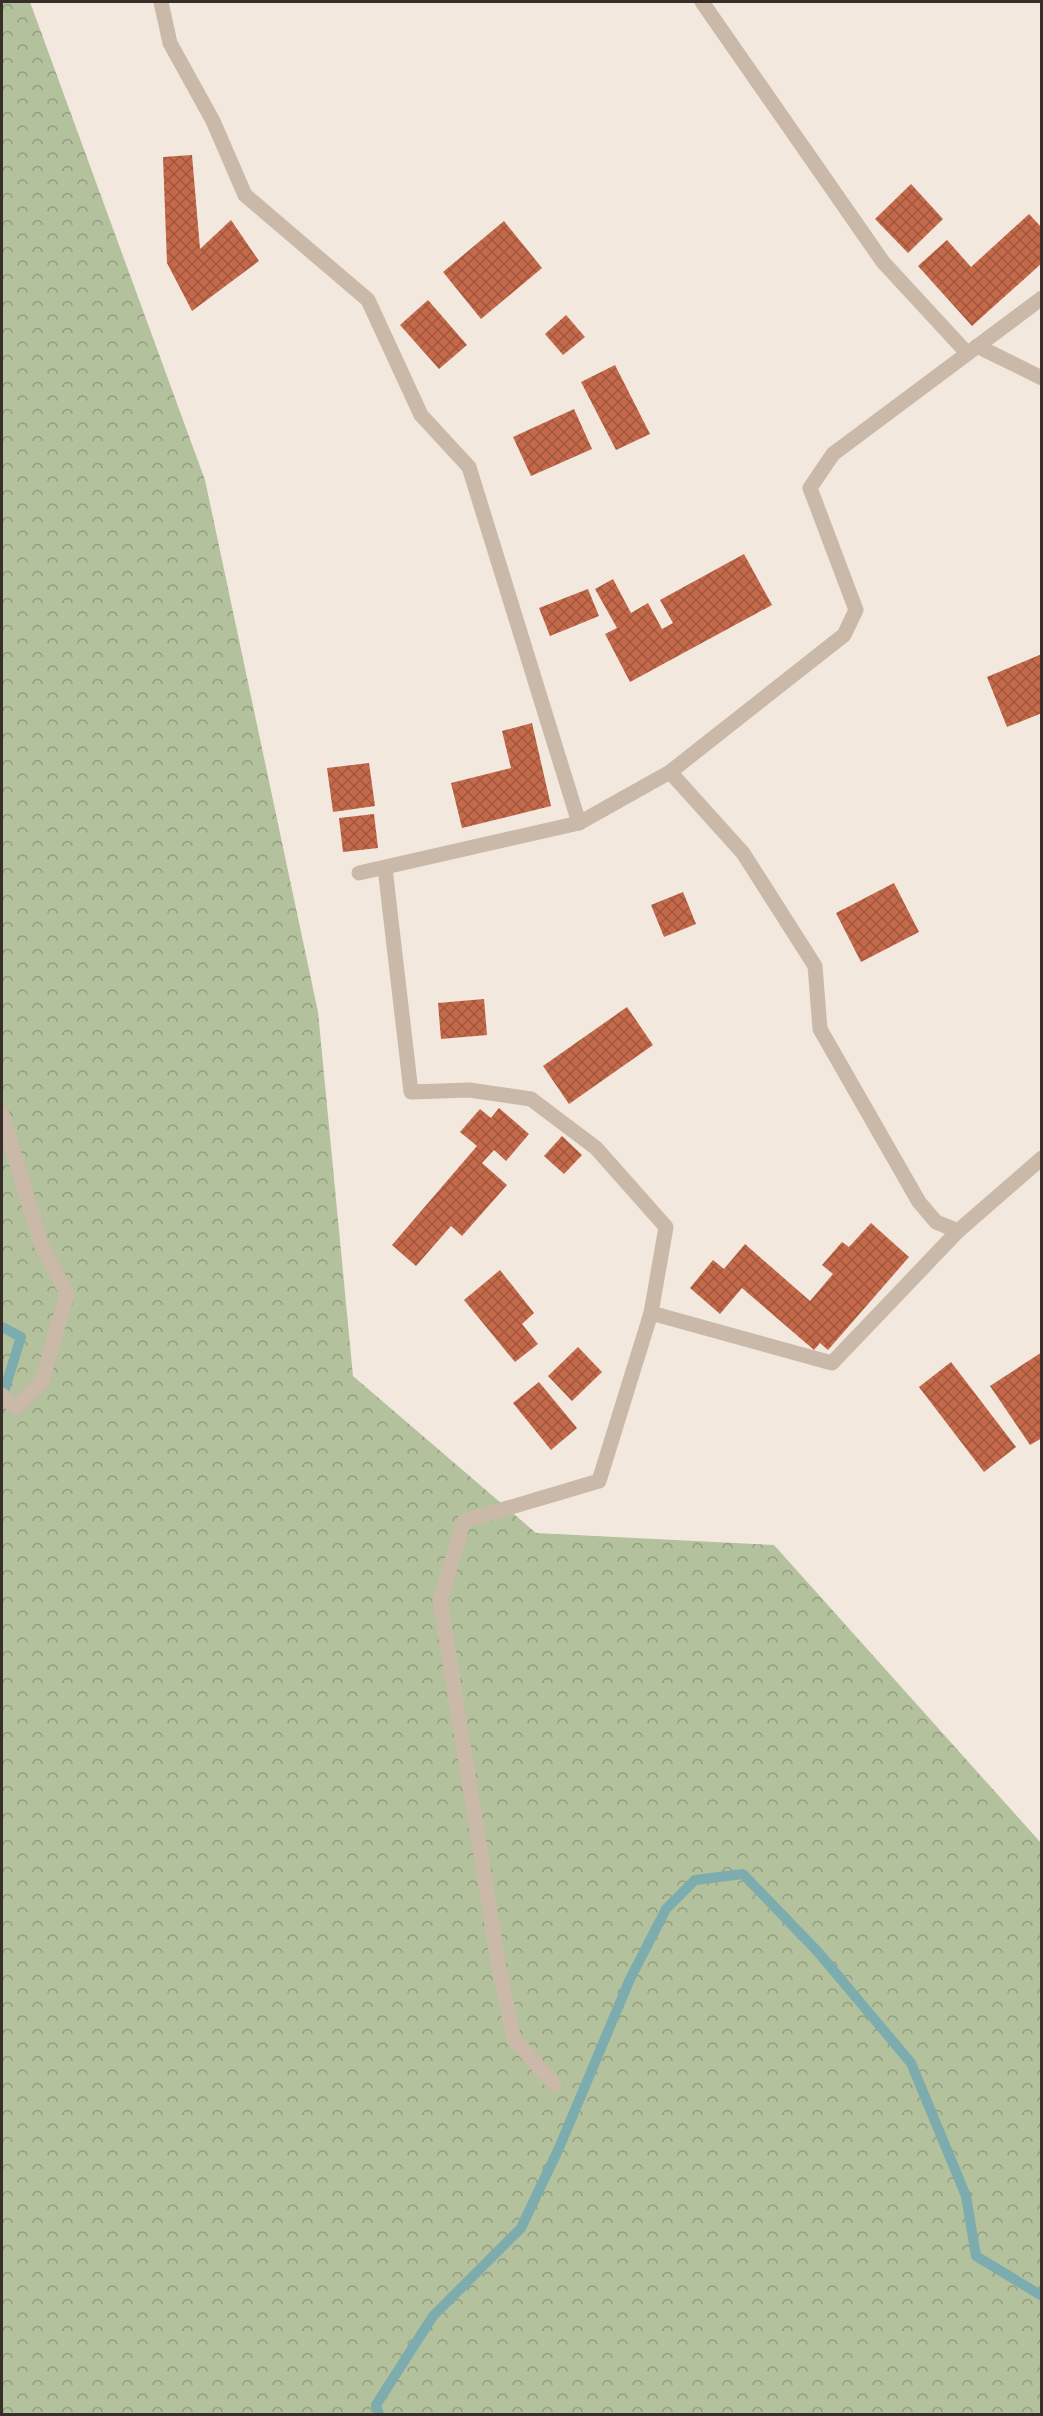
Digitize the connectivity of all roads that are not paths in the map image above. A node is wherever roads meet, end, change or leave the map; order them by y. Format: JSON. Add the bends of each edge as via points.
{"nodes":[{"id":1,"x":161,"y":2,"type":"edge"},
{"id":2,"x":702,"y":2,"type":"edge"},
{"id":3,"x":1041,"y":298,"type":"edge"},
{"id":4,"x":972,"y":350,"type":"junction"},
{"id":5,"x":1041,"y":378,"type":"edge"},
{"id":6,"x":670,"y":772,"type":"junction"},
{"id":7,"x":579,"y":824,"type":"junction"},
{"id":8,"x":385,"y":868,"type":"junction"},
{"id":9,"x":359,"y":873,"type":"dead end"},
{"id":10,"x":2,"y":1114,"type":"edge"},
{"id":11,"x":1041,"y":1158,"type":"edge"},
{"id":12,"x":958,"y":1231,"type":"junction"},
{"id":13,"x":651,"y":1313,"type":"junction"},
{"id":14,"x":2,"y":1395,"type":"edge"},
{"id":15,"x":554,"y":2084,"type":"dead end"}],
"edges":[{"from":1,"to":7,"type":"street","via":[[170,43],[213,121],[244,195],[368,300],[421,415],[469,467]]},
{"from":2,"to":4,"type":"street","via":[[883,262]]},
{"from":3,"to":4,"type":"street"},
{"from":4,"to":5,"type":"street"},
{"from":4,"to":6,"type":"street","via":[[833,454],[810,488],[856,610],[844,635]]},
{"from":6,"to":7,"type":"street"},
{"from":6,"to":12,"type":"street","via":[[743,853],[815,966],[820,1029],[919,1202],[936,1222]]},
{"from":7,"to":8,"type":"street"},
{"from":8,"to":9,"type":"street"},
{"from":8,"to":13,"type":"street","via":[[411,1092],[469,1090],[531,1099],[596,1148],[666,1227]]},
{"from":10,"to":14,"type":"street","via":[[41,1244],[67,1294],[42,1381],[16,1408]]},
{"from":11,"to":12,"type":"street"},
{"from":12,"to":13,"type":"street","via":[[832,1363]]},
{"from":13,"to":15,"type":"street","via":[[599,1481],[464,1521],[440,1600],[514,2039]]}]}
